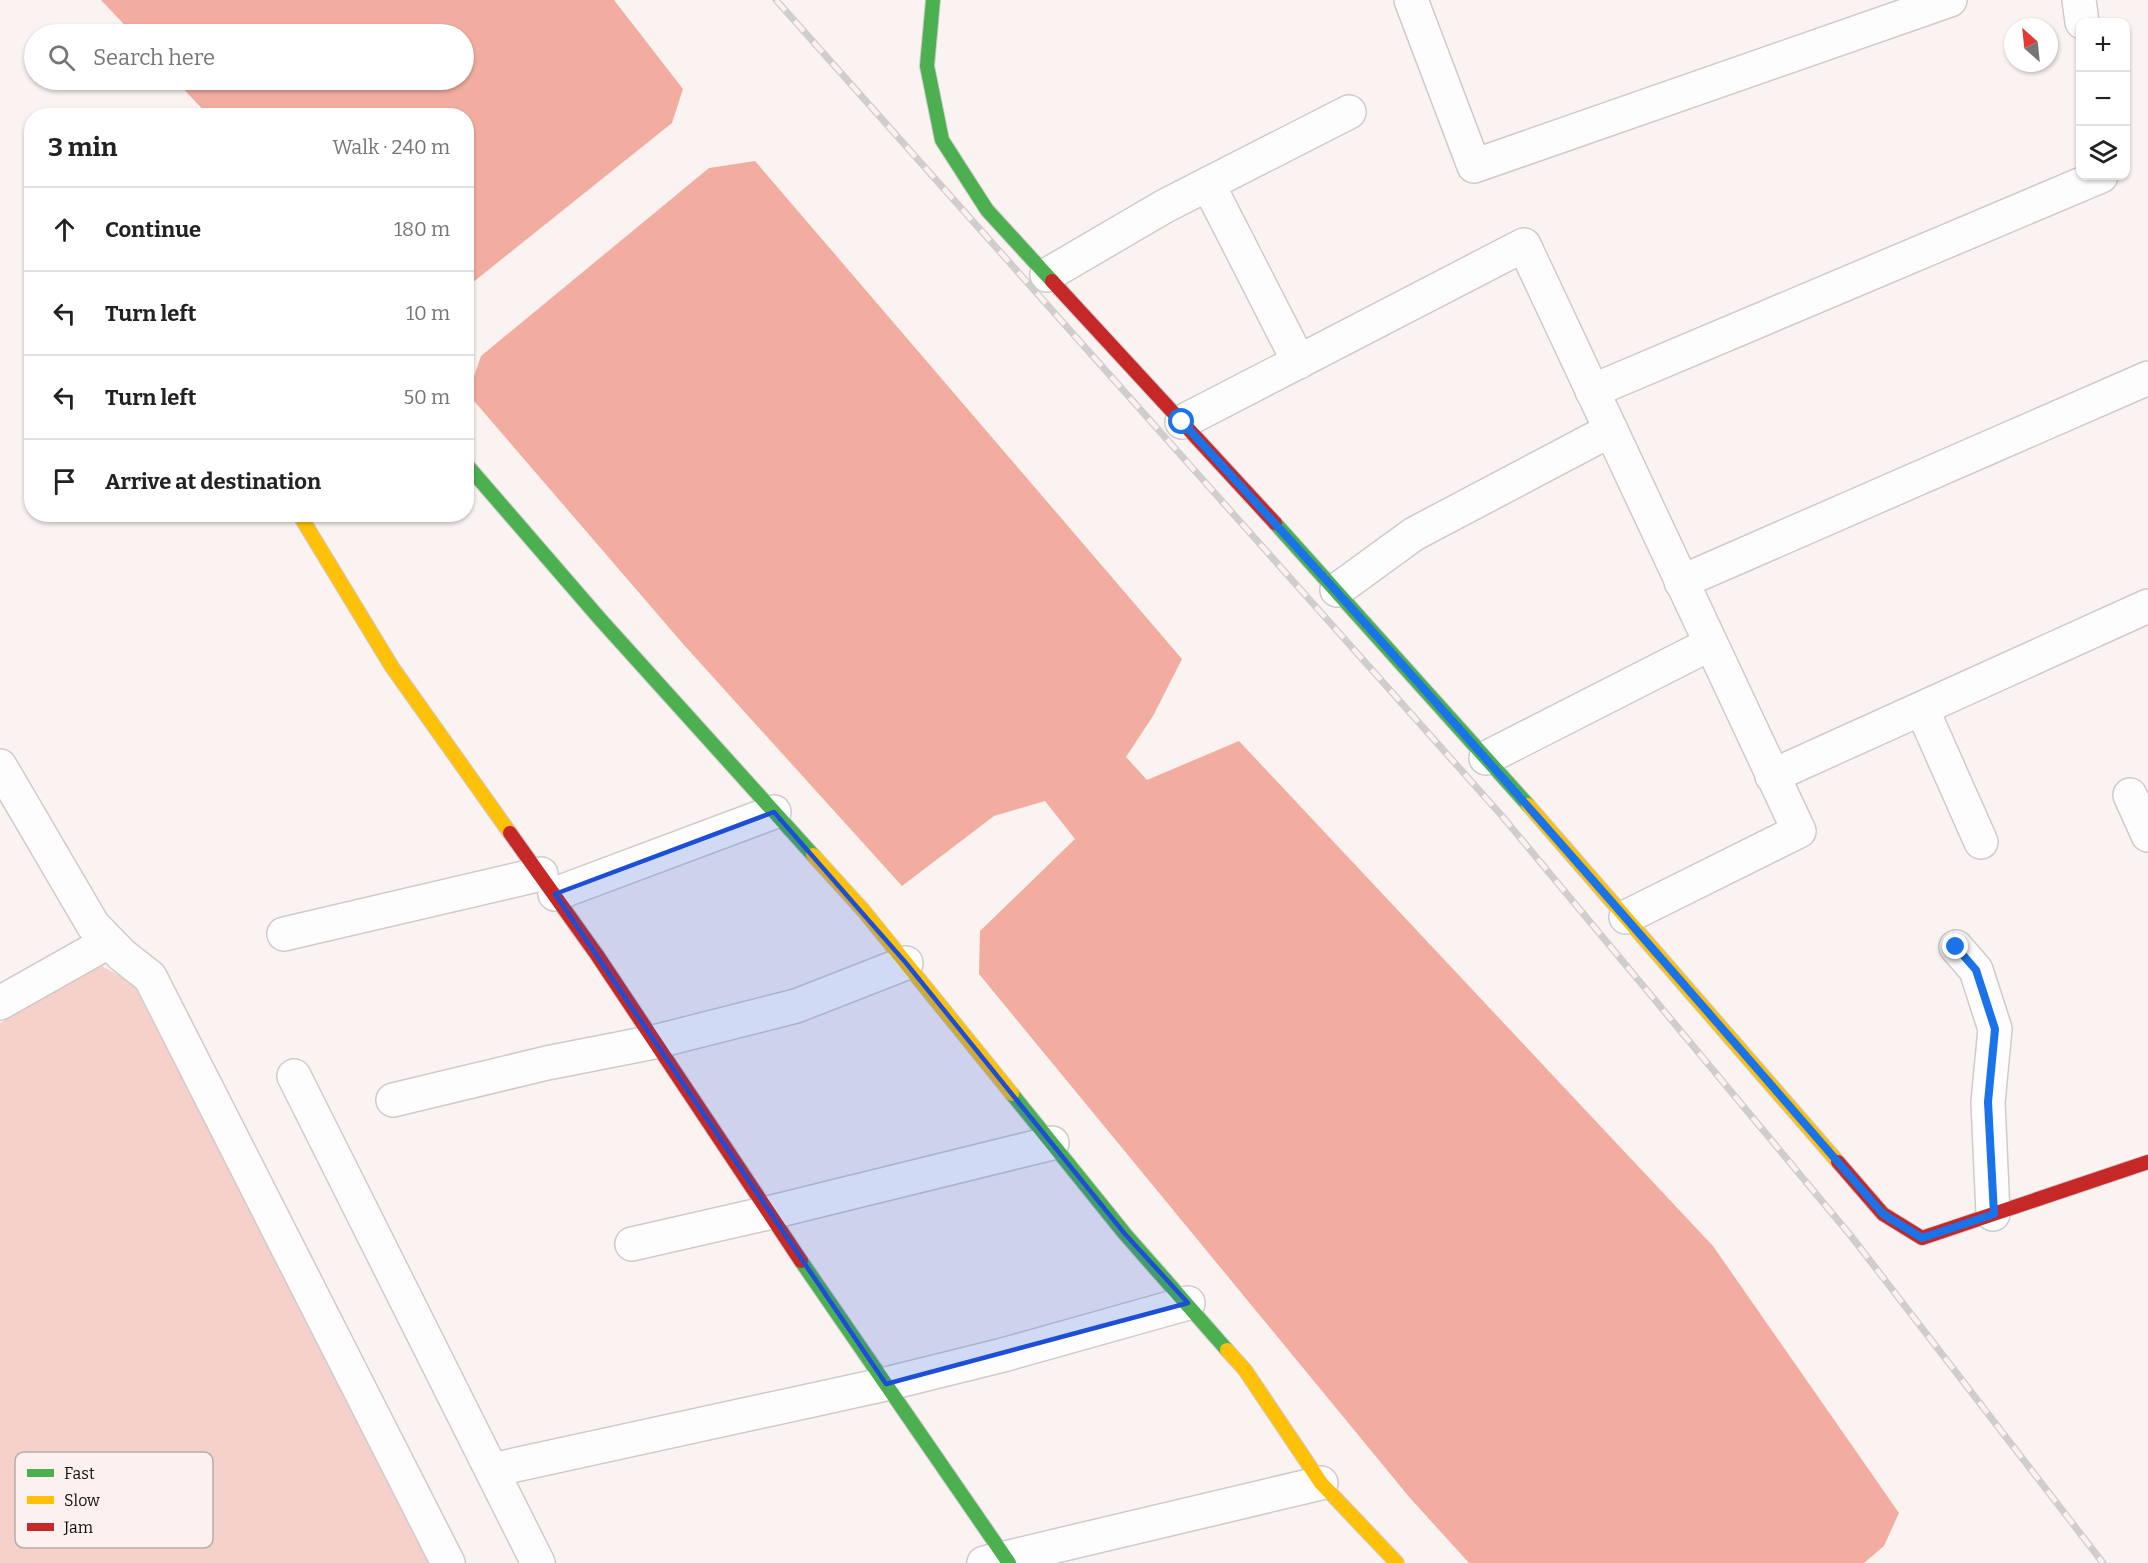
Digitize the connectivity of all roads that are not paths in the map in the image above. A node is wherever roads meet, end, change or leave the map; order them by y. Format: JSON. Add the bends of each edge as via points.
{"nodes":[{"id":1,"x":933,"y":0,"type":"edge"},
{"id":2,"x":1411,"y":0,"type":"edge"},
{"id":3,"x":1950,"y":0,"type":"edge"},
{"id":4,"x":2079,"y":0,"type":"edge"},
{"id":5,"x":2081,"y":18,"type":"edge"},
{"id":6,"x":1349,"y":112,"type":"dead end"},
{"id":7,"x":2092,"y":180,"type":"edge"},
{"id":8,"x":1208,"y":184,"type":"junction"},
{"id":9,"x":1047,"y":275,"type":"junction"},
{"id":10,"x":1299,"y":362,"type":"junction"},
{"id":11,"x":2148,"y":378,"type":"edge"},
{"id":12,"x":1592,"y":391,"type":"junction"},
{"id":13,"x":1182,"y":422,"type":"junction"},
{"id":14,"x":1611,"y":430,"type":"junction"},
{"id":15,"x":474,"y":473,"type":"edge"},
{"id":16,"x":304,"y":522,"type":"edge"},
{"id":17,"x":1681,"y":582,"type":"junction"},
{"id":18,"x":1337,"y":590,"type":"junction"},
{"id":19,"x":2148,"y":606,"type":"edge"},
{"id":20,"x":1710,"y":644,"type":"junction"},
{"id":21,"x":1922,"y":709,"type":"junction"},
{"id":22,"x":1486,"y":758,"type":"junction"},
{"id":23,"x":0,"y":766,"type":"edge"},
{"id":24,"x":1772,"y":776,"type":"junction"},
{"id":25,"x":2130,"y":795,"type":"dead end"},
{"id":26,"x":774,"y":812,"type":"junction"},
{"id":27,"x":2148,"y":835,"type":"edge"},
{"id":28,"x":1981,"y":842,"type":"dead end"},
{"id":29,"x":548,"y":884,"type":"junction"},
{"id":30,"x":1626,"y":917,"type":"junction"},
{"id":31,"x":284,"y":934,"type":"dead end"},
{"id":32,"x":108,"y":942,"type":"junction"},
{"id":33,"x":1956,"y":947,"type":"dead end"},
{"id":34,"x":906,"y":963,"type":"junction"},
{"id":35,"x":0,"y":1003,"type":"edge"},
{"id":36,"x":654,"y":1042,"type":"junction"},
{"id":37,"x":294,"y":1076,"type":"dead end"},
{"id":38,"x":393,"y":1100,"type":"dead end"},
{"id":39,"x":1052,"y":1143,"type":"junction"},
{"id":40,"x":2148,"y":1162,"type":"edge"},
{"id":41,"x":768,"y":1213,"type":"junction"},
{"id":42,"x":1994,"y":1214,"type":"junction"},
{"id":43,"x":632,"y":1244,"type":"dead end"},
{"id":44,"x":1188,"y":1303,"type":"junction"},
{"id":45,"x":886,"y":1384,"type":"junction"},
{"id":46,"x":492,"y":1470,"type":"junction"},
{"id":47,"x":1320,"y":1483,"type":"junction"},
{"id":48,"x":1000,"y":1561,"type":"edge"},
{"id":49,"x":448,"y":1563,"type":"edge"},
{"id":50,"x":538,"y":1563,"type":"edge"},
{"id":51,"x":1397,"y":1563,"type":"edge"}],
"edges":[{"from":1,"to":9,"type":"street","via":[[927,66],[942,140],[987,210]]},
{"from":2,"to":3,"type":"street","via":[[1474,166]]},
{"from":4,"to":5,"type":"street"},
{"from":6,"to":8,"type":"street"},
{"from":7,"to":12,"type":"street"},
{"from":8,"to":9,"type":"street"},
{"from":8,"to":10,"type":"street"},
{"from":9,"to":13,"type":"street"},
{"from":10,"to":12,"type":"street","via":[[1524,245]]},
{"from":10,"to":13,"type":"street"},
{"from":11,"to":17,"type":"street"},
{"from":12,"to":14,"type":"street"},
{"from":13,"to":18,"type":"street"},
{"from":14,"to":17,"type":"street"},
{"from":14,"to":18,"type":"street","via":[[1414,534]]},
{"from":15,"to":26,"type":"street"},
{"from":16,"to":29,"type":"street","via":[[392,667]]},
{"from":17,"to":20,"type":"street"},
{"from":18,"to":22,"type":"street"},
{"from":19,"to":21,"type":"street"},
{"from":20,"to":22,"type":"street"},
{"from":20,"to":24,"type":"street"},
{"from":21,"to":24,"type":"street"},
{"from":21,"to":28,"type":"street"},
{"from":22,"to":30,"type":"street"},
{"from":23,"to":32,"type":"street","via":[[93,925]]},
{"from":24,"to":30,"type":"street","via":[[1799,831]]},
{"from":25,"to":27,"type":"street"},
{"from":26,"to":29,"type":"street"},
{"from":26,"to":34,"type":"street"},
{"from":29,"to":31,"type":"street"},
{"from":29,"to":36,"type":"street"},
{"from":30,"to":42,"type":"street","via":[[1883,1214],[1922,1238]]},
{"from":32,"to":35,"type":"street"},
{"from":32,"to":49,"type":"street","via":[[150,977]]},
{"from":33,"to":42,"type":"street","via":[[1976,970],[1995,1029],[1988,1102]]},
{"from":34,"to":36,"type":"street","via":[[796,1006]]},
{"from":34,"to":39,"type":"street"},
{"from":36,"to":38,"type":"street"},
{"from":36,"to":41,"type":"street"},
{"from":37,"to":46,"type":"street"},
{"from":39,"to":41,"type":"street"},
{"from":39,"to":44,"type":"street","via":[[1125,1234]]},
{"from":40,"to":42,"type":"street"},
{"from":41,"to":43,"type":"street"},
{"from":41,"to":45,"type":"street"},
{"from":44,"to":45,"type":"street","via":[[1004,1356]]},
{"from":44,"to":47,"type":"street","via":[[1245,1370]]},
{"from":45,"to":46,"type":"street"},
{"from":45,"to":48,"type":"street"},
{"from":46,"to":50,"type":"street"},
{"from":47,"to":48,"type":"street"},
{"from":47,"to":51,"type":"street"}]}
